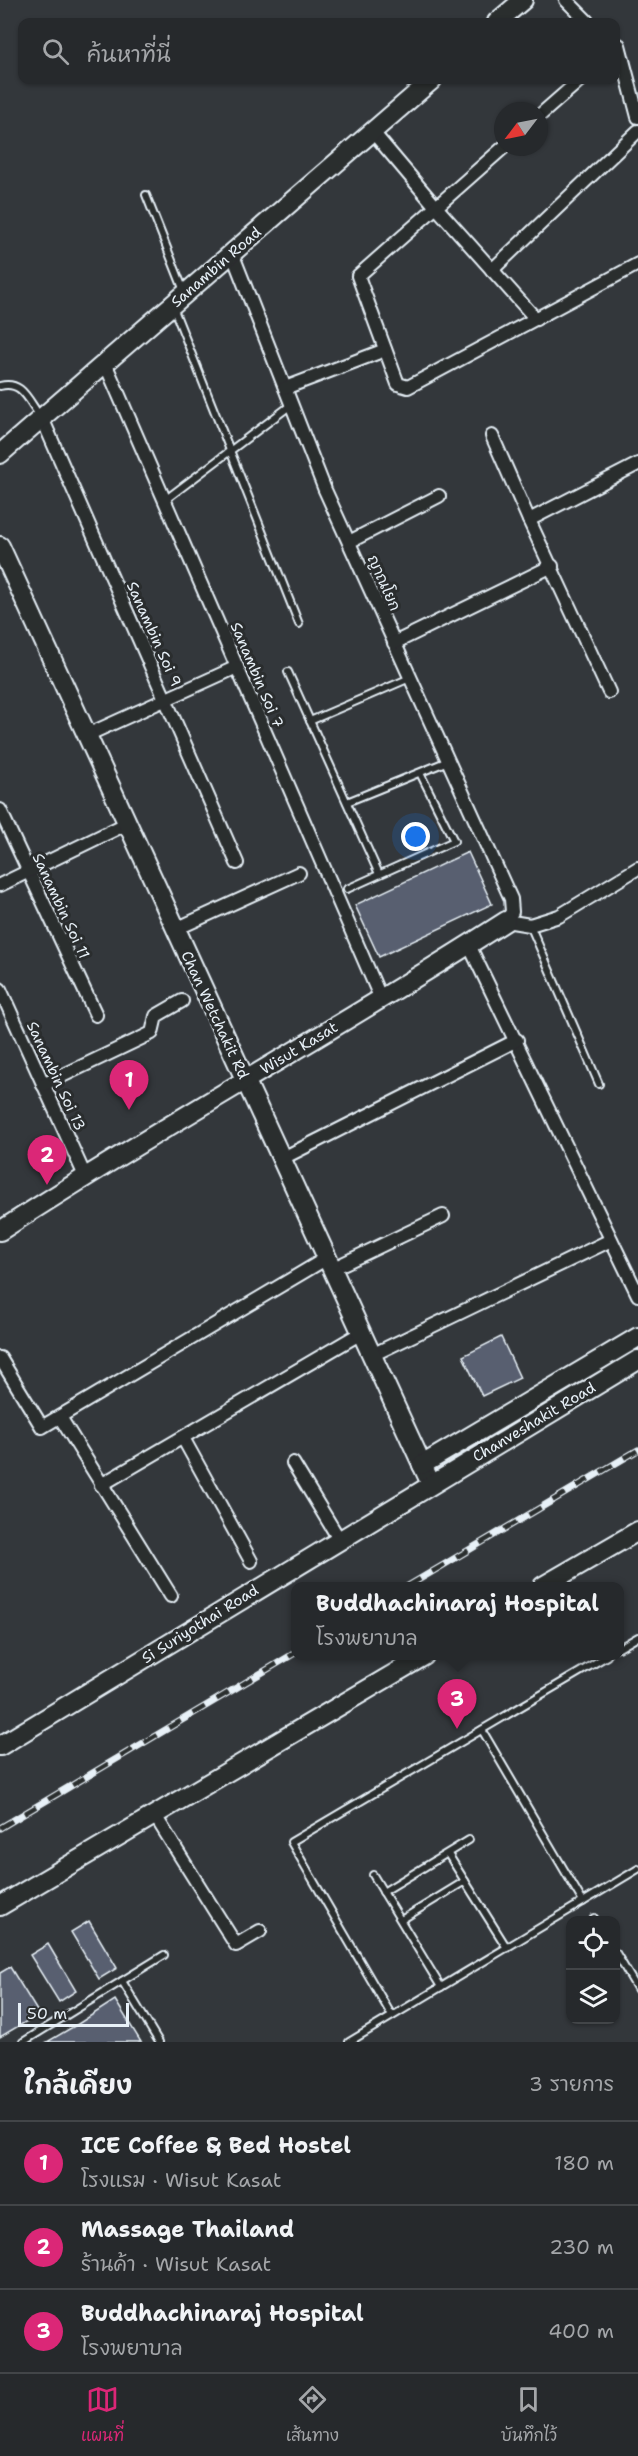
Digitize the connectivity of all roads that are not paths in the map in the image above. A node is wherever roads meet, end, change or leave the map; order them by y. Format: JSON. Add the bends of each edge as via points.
{"nodes":[{"id":1,"x":523,"y":0,"type":"edge"},
{"id":2,"x":566,"y":0,"type":"edge"},
{"id":3,"x":502,"y":18,"type":"edge"},
{"id":4,"x":584,"y":18,"type":"edge"},
{"id":5,"x":620,"y":49,"type":"edge"},
{"id":6,"x":427,"y":84,"type":"edge"},
{"id":7,"x":575,"y":84,"type":"edge"},
{"id":8,"x":548,"y":108,"type":"edge"},
{"id":9,"x":638,"y":117,"type":"edge"},
{"id":10,"x":372,"y":131,"type":"junction"},
{"id":11,"x":638,"y":131,"type":"edge"},
{"id":12,"x":494,"y":156,"type":"edge"},
{"id":13,"x":146,"y":195,"type":"dead end"},
{"id":14,"x":436,"y":207,"type":"junction"},
{"id":15,"x":232,"y":253,"type":"junction"},
{"id":16,"x":638,"y":264,"type":"edge"},
{"id":17,"x":492,"y":270,"type":"junction"},
{"id":18,"x":179,"y":299,"type":"junction"},
{"id":19,"x":536,"y":319,"type":"junction"},
{"id":20,"x":385,"y":350,"type":"junction"},
{"id":21,"x":105,"y":363,"type":"junction"},
{"id":22,"x":0,"y":386,"type":"edge"},
{"id":23,"x":285,"y":388,"type":"junction"},
{"id":24,"x":292,"y":405,"type":"junction"},
{"id":25,"x":42,"y":418,"type":"junction"},
{"id":26,"x":492,"y":436,"type":"dead end"},
{"id":27,"x":230,"y":451,"type":"junction"},
{"id":28,"x":0,"y":454,"type":"edge"},
{"id":29,"x":638,"y":464,"type":"edge"},
{"id":30,"x":439,"y":496,"type":"dead end"},
{"id":31,"x":165,"y":501,"type":"junction"},
{"id":32,"x":529,"y":520,"type":"junction"},
{"id":33,"x":349,"y":542,"type":"junction"},
{"id":34,"x":0,"y":546,"type":"edge"},
{"id":35,"x":552,"y":566,"type":"junction"},
{"id":36,"x":299,"y":624,"type":"dead end"},
{"id":37,"x":394,"y":643,"type":"junction"},
{"id":38,"x":237,"y":667,"type":"junction"},
{"id":39,"x":288,"y":672,"type":"dead end"},
{"id":40,"x":410,"y":678,"type":"junction"},
{"id":41,"x":609,"y":692,"type":"dead end"},
{"id":42,"x":166,"y":699,"type":"junction"},
{"id":43,"x":310,"y":721,"type":"junction"},
{"id":44,"x":87,"y":735,"type":"junction"},
{"id":45,"x":448,"y":761,"type":"junction"},
{"id":46,"x":420,"y":773,"type":"junction"},
{"id":47,"x":347,"y":802,"type":"junction"},
{"id":48,"x":0,"y":810,"type":"edge"},
{"id":49,"x":128,"y":823,"type":"junction"},
{"id":50,"x":237,"y":862,"type":"dead end"},
{"id":51,"x":638,"y":868,"type":"edge"},
{"id":52,"x":29,"y":871,"type":"junction"},
{"id":53,"x":299,"y":873,"type":"dead end"},
{"id":54,"x":379,"y":874,"type":"junction"},
{"id":55,"x":0,"y":885,"type":"edge"},
{"id":56,"x":347,"y":889,"type":"dead end"},
{"id":57,"x":506,"y":921,"type":"junction"},
{"id":58,"x":530,"y":925,"type":"junction"},
{"id":59,"x":176,"y":929,"type":"junction"},
{"id":60,"x":469,"y":945,"type":"junction"},
{"id":61,"x":0,"y":989,"type":"edge"},
{"id":62,"x":381,"y":999,"type":"junction"},
{"id":63,"x":182,"y":1001,"type":"dead end"},
{"id":64,"x":96,"y":1015,"type":"dead end"},
{"id":65,"x":517,"y":1040,"type":"junction"},
{"id":66,"x":246,"y":1081,"type":"junction"},
{"id":67,"x":43,"y":1084,"type":"junction"},
{"id":68,"x":599,"y":1084,"type":"dead end"},
{"id":69,"x":282,"y":1159,"type":"junction"},
{"id":70,"x":85,"y":1176,"type":"junction"},
{"id":71,"x":443,"y":1216,"type":"dead end"},
{"id":72,"x":0,"y":1231,"type":"edge"},
{"id":73,"x":612,"y":1240,"type":"junction"},
{"id":74,"x":330,"y":1263,"type":"junction"},
{"id":75,"x":638,"y":1295,"type":"edge"},
{"id":76,"x":361,"y":1333,"type":"junction"},
{"id":77,"x":638,"y":1336,"type":"edge"},
{"id":78,"x":372,"y":1355,"type":"junction"},
{"id":79,"x":0,"y":1358,"type":"edge"},
{"id":80,"x":638,"y":1360,"type":"edge"},
{"id":81,"x":60,"y":1417,"type":"junction"},
{"id":82,"x":183,"y":1438,"type":"junction"},
{"id":83,"x":293,"y":1463,"type":"dead end"},
{"id":84,"x":422,"y":1465,"type":"junction"},
{"id":85,"x":431,"y":1484,"type":"junction"},
{"id":86,"x":101,"y":1485,"type":"junction"},
{"id":87,"x":638,"y":1531,"type":"edge"},
{"id":88,"x":339,"y":1539,"type":"junction"},
{"id":89,"x":251,"y":1561,"type":"dead end"},
{"id":90,"x":551,"y":1582,"type":"edge"},
{"id":91,"x":171,"y":1596,"type":"dead end"},
{"id":92,"x":638,"y":1637,"type":"edge"},
{"id":93,"x":624,"y":1645,"type":"edge"},
{"id":94,"x":417,"y":1660,"type":"edge"},
{"id":95,"x":600,"y":1660,"type":"edge"},
{"id":96,"x":482,"y":1730,"type":"junction"},
{"id":97,"x":0,"y":1746,"type":"edge"},
{"id":98,"x":154,"y":1814,"type":"junction"},
{"id":99,"x":469,"y":1840,"type":"dead end"},
{"id":100,"x":448,"y":1854,"type":"junction"},
{"id":101,"x":638,"y":1869,"type":"edge"},
{"id":102,"x":373,"y":1875,"type":"dead end"},
{"id":103,"x":465,"y":1881,"type":"junction"},
{"id":104,"x":383,"y":1892,"type":"junction"},
{"id":105,"x":583,"y":1902,"type":"junction"},
{"id":106,"x":0,"y":1906,"type":"edge"},
{"id":107,"x":401,"y":1920,"type":"junction"},
{"id":108,"x":260,"y":1931,"type":"dead end"},
{"id":109,"x":507,"y":1948,"type":"junction"},
{"id":110,"x":164,"y":1955,"type":"dead end"},
{"id":111,"x":620,"y":1961,"type":"edge"},
{"id":112,"x":122,"y":1981,"type":"junction"},
{"id":113,"x":441,"y":1987,"type":"junction"},
{"id":114,"x":638,"y":1990,"type":"edge"},
{"id":115,"x":392,"y":2016,"type":"junction"},
{"id":116,"x":23,"y":2042,"type":"edge"},
{"id":117,"x":159,"y":2042,"type":"edge"},
{"id":118,"x":349,"y":2042,"type":"edge"}],
"edges":[{"from":1,"to":3,"type":"street"},
{"from":2,"to":4,"type":"street"},
{"from":5,"to":9,"type":"street"},
{"from":6,"to":10,"type":"street","name":"Sanambin Road"},
{"from":7,"to":8,"type":"street"},
{"from":10,"to":14,"type":"street"},
{"from":10,"to":15,"type":"street","name":"Sanambin Road"},
{"from":11,"to":17,"type":"street"},
{"from":12,"to":14,"type":"street"},
{"from":13,"to":18,"type":"lane"},
{"from":14,"to":17,"type":"street"},
{"from":14,"to":20,"type":"street","via":[[358,276]]},
{"from":15,"to":18,"type":"street","name":"Sanambin Road"},
{"from":15,"to":23,"type":"street","name":"ญาณโยก"},
{"from":16,"to":19,"type":"street"},
{"from":17,"to":19,"type":"street"},
{"from":18,"to":21,"type":"street","name":"Sanambin Road"},
{"from":18,"to":27,"type":"lane"},
{"from":19,"to":20,"type":"street","via":[[408,387],[398,384]]},
{"from":20,"to":23,"type":"street"},
{"from":21,"to":25,"type":"street","name":"Sanambin Road"},
{"from":21,"to":31,"type":"street","name":"Sanambin Soi 7"},
{"from":22,"to":25,"type":"lane","via":[[18,386]]},
{"from":23,"to":24,"type":"street","name":"ญาณโยก"},
{"from":24,"to":27,"type":"lane"},
{"from":24,"to":33,"type":"street","name":"ญาณโยก"},
{"from":25,"to":28,"type":"street","name":"Sanambin Road"},
{"from":25,"to":42,"type":"street","name":"Sanambin Soi 9"},
{"from":26,"to":32,"type":"street"},
{"from":27,"to":31,"type":"lane"},
{"from":27,"to":36,"type":"lane"},
{"from":29,"to":32,"type":"street"},
{"from":30,"to":33,"type":"street"},
{"from":31,"to":38,"type":"street","name":"Sanambin Soi 7"},
{"from":32,"to":35,"type":"street"},
{"from":33,"to":37,"type":"street","name":"ญาณโยก"},
{"from":34,"to":44,"type":"street","name":"Chan Wetchakit Rd"},
{"from":35,"to":37,"type":"street"},
{"from":35,"to":41,"type":"street"},
{"from":37,"to":40,"type":"street","name":"ญาณโยก"},
{"from":38,"to":42,"type":"street"},
{"from":38,"to":62,"type":"street","name":"Sanambin Soi 7"},
{"from":39,"to":43,"type":"lane"},
{"from":40,"to":43,"type":"lane"},
{"from":40,"to":45,"type":"street","name":"ญาณโยก"},
{"from":42,"to":44,"type":"street"},
{"from":42,"to":50,"type":"street","name":"Sanambin Soi 9"},
{"from":43,"to":47,"type":"lane"},
{"from":44,"to":49,"type":"street","name":"Chan Wetchakit Rd"},
{"from":45,"to":46,"type":"lane"},
{"from":45,"to":57,"type":"street","name":"ญาณโยก","via":[[511,899],[512,912]]},
{"from":46,"to":47,"type":"lane"},
{"from":46,"to":54,"type":"lane","via":[[454,841]]},
{"from":47,"to":54,"type":"lane"},
{"from":48,"to":52,"type":"street","name":"Sanambin Soi 11"},
{"from":49,"to":52,"type":"street"},
{"from":49,"to":59,"type":"street","name":"Chan Wetchakit Rd"},
{"from":51,"to":58,"type":"street","via":[[559,916]]},
{"from":52,"to":55,"type":"street"},
{"from":52,"to":64,"type":"street","name":"Sanambin Soi 11"},
{"from":53,"to":59,"type":"street"},
{"from":54,"to":56,"type":"lane"},
{"from":57,"to":58,"type":"street"},
{"from":57,"to":60,"type":"street","name":"Wisut Kasat"},
{"from":58,"to":68,"type":"lane"},
{"from":59,"to":66,"type":"street","name":"Chan Wetchakit Rd"},
{"from":60,"to":62,"type":"street","name":"Wisut Kasat"},
{"from":60,"to":65,"type":"street"},
{"from":61,"to":67,"type":"street","name":"Sanambin Soi 13"},
{"from":62,"to":66,"type":"street","name":"Wisut Kasat"},
{"from":63,"to":67,"type":"street","via":[[156,1016],[152,1033]]},
{"from":65,"to":69,"type":"street"},
{"from":65,"to":73,"type":"street"},
{"from":66,"to":69,"type":"street","name":"Chan Wetchakit Rd"},
{"from":66,"to":70,"type":"street","name":"Wisut Kasat"},
{"from":67,"to":70,"type":"street","name":"Sanambin Soi 13"},
{"from":69,"to":74,"type":"street","name":"Chan Wetchakit Rd"},
{"from":70,"to":72,"type":"street","name":"Wisut Kasat"},
{"from":71,"to":74,"type":"street"},
{"from":73,"to":75,"type":"street"},
{"from":73,"to":78,"type":"street"},
{"from":74,"to":76,"type":"street","name":"Chan Wetchakit Rd"},
{"from":74,"to":81,"type":"street"},
{"from":76,"to":78,"type":"street","name":"Chan Wetchakit Rd"},
{"from":76,"to":82,"type":"street"},
{"from":77,"to":84,"type":"street"},
{"from":78,"to":84,"type":"street","name":"Chan Wetchakit Rd"},
{"from":79,"to":81,"type":"street","via":[[42,1426]]},
{"from":80,"to":85,"type":"street","name":"Chanveshakit Road"},
{"from":81,"to":86,"type":"street"},
{"from":82,"to":86,"type":"street"},
{"from":82,"to":89,"type":"street"},
{"from":83,"to":88,"type":"street"},
{"from":84,"to":85,"type":"street","name":"Chan Wetchakit Rd"},
{"from":85,"to":88,"type":"street","name":"Si Suriyothai Road"},
{"from":86,"to":91,"type":"street"},
{"from":87,"to":90,"type":"street"},
{"from":88,"to":97,"type":"street","name":"Si Suriyothai Road"},
{"from":92,"to":93,"type":"lane"},
{"from":94,"to":98,"type":"street"},
{"from":95,"to":96,"type":"lane"},
{"from":96,"to":105,"type":"lane"},
{"from":96,"to":115,"type":"lane","via":[[291,1842]]},
{"from":98,"to":106,"type":"street"},
{"from":98,"to":108,"type":"street","via":[[236,1945]]},
{"from":99,"to":100,"type":"lane"},
{"from":100,"to":103,"type":"lane"},
{"from":100,"to":104,"type":"lane"},
{"from":101,"to":105,"type":"lane"},
{"from":102,"to":104,"type":"lane"},
{"from":103,"to":107,"type":"lane"},
{"from":103,"to":109,"type":"lane"},
{"from":104,"to":107,"type":"lane"},
{"from":105,"to":109,"type":"lane"},
{"from":107,"to":113,"type":"lane"},
{"from":109,"to":113,"type":"lane"},
{"from":110,"to":112,"type":"lane"},
{"from":111,"to":114,"type":"lane"},
{"from":112,"to":116,"type":"lane"},
{"from":112,"to":117,"type":"lane"},
{"from":113,"to":115,"type":"lane"},
{"from":115,"to":118,"type":"lane"}]}
